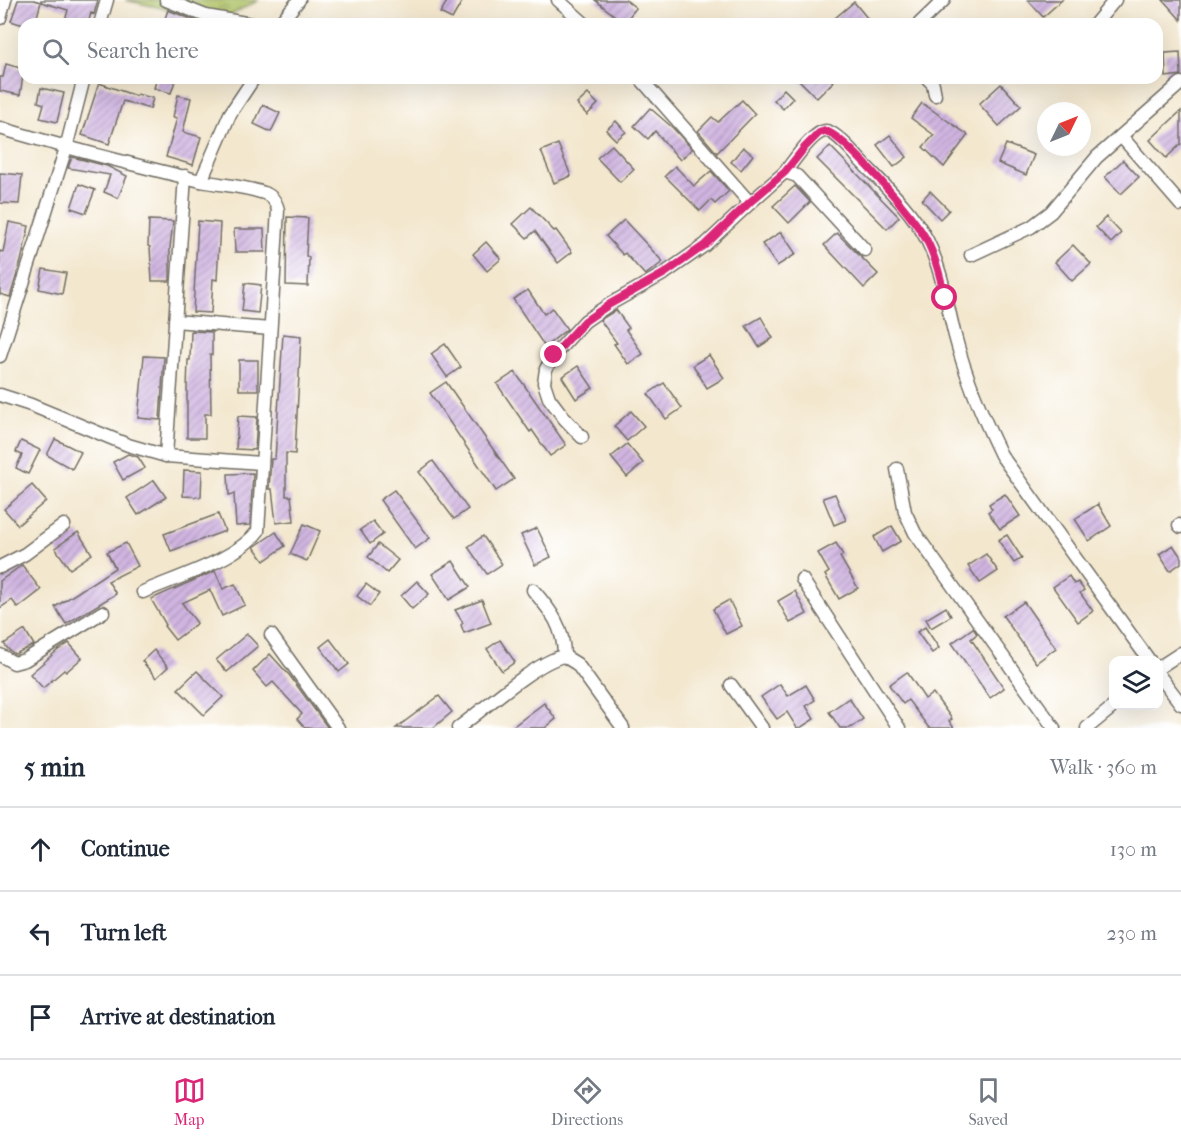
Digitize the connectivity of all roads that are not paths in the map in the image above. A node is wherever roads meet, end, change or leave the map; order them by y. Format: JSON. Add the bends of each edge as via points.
{"nodes":[{"id":1,"x":5,"y":0,"type":"edge"},
{"id":2,"x":107,"y":0,"type":"edge"},
{"id":3,"x":166,"y":0,"type":"edge"},
{"id":4,"x":299,"y":0,"type":"edge"},
{"id":5,"x":558,"y":0,"type":"edge"},
{"id":6,"x":944,"y":0,"type":"edge"},
{"id":7,"x":1115,"y":0,"type":"edge"},
{"id":8,"x":0,"y":18,"type":"edge"},
{"id":9,"x":102,"y":18,"type":"edge"},
{"id":10,"x":218,"y":18,"type":"edge"},
{"id":11,"x":284,"y":18,"type":"edge"},
{"id":12,"x":578,"y":18,"type":"edge"},
{"id":13,"x":925,"y":18,"type":"edge"},
{"id":14,"x":1100,"y":18,"type":"edge"},
{"id":15,"x":1181,"y":83,"type":"edge"},
{"id":16,"x":82,"y":84,"type":"edge"},
{"id":17,"x":250,"y":84,"type":"edge"},
{"id":18,"x":645,"y":84,"type":"edge"},
{"id":19,"x":933,"y":84,"type":"edge"},
{"id":20,"x":935,"y":95,"type":"dead end"},
{"id":21,"x":0,"y":128,"type":"edge"},
{"id":22,"x":1121,"y":136,"type":"junction"},
{"id":23,"x":66,"y":148,"type":"junction"},
{"id":24,"x":785,"y":172,"type":"junction"},
{"id":25,"x":184,"y":176,"type":"junction"},
{"id":26,"x":201,"y":181,"type":"junction"},
{"id":27,"x":750,"y":202,"type":"junction"},
{"id":28,"x":1181,"y":204,"type":"edge"},
{"id":29,"x":866,"y":250,"type":"dead end"},
{"id":30,"x":971,"y":255,"type":"dead end"},
{"id":31,"x":6,"y":315,"type":"edge"},
{"id":32,"x":175,"y":321,"type":"junction"},
{"id":33,"x":270,"y":329,"type":"junction"},
{"id":34,"x":0,"y":356,"type":"edge"},
{"id":35,"x":0,"y":395,"type":"edge"},
{"id":36,"x":582,"y":437,"type":"dead end"},
{"id":37,"x":166,"y":456,"type":"junction"},
{"id":38,"x":261,"y":463,"type":"junction"},
{"id":39,"x":897,"y":469,"type":"dead end"},
{"id":40,"x":63,"y":525,"type":"dead end"},
{"id":41,"x":0,"y":567,"type":"edge"},
{"id":42,"x":802,"y":579,"type":"dead end"},
{"id":43,"x":533,"y":590,"type":"dead end"},
{"id":44,"x":143,"y":592,"type":"dead end"},
{"id":45,"x":103,"y":612,"type":"dead end"},
{"id":46,"x":271,"y":635,"type":"dead end"},
{"id":47,"x":1181,"y":652,"type":"edge"},
{"id":48,"x":0,"y":655,"type":"edge"},
{"id":49,"x":564,"y":656,"type":"junction"},
{"id":50,"x":1146,"y":656,"type":"edge"},
{"id":51,"x":1163,"y":665,"type":"edge"},
{"id":52,"x":1163,"y":681,"type":"edge"},
{"id":53,"x":731,"y":685,"type":"dead end"},
{"id":54,"x":1181,"y":704,"type":"edge"},
{"id":55,"x":1109,"y":709,"type":"edge"},
{"id":56,"x":338,"y":728,"type":"edge"},
{"id":57,"x":458,"y":728,"type":"edge"},
{"id":58,"x":622,"y":728,"type":"edge"},
{"id":59,"x":762,"y":728,"type":"edge"},
{"id":60,"x":899,"y":728,"type":"edge"},
{"id":61,"x":1054,"y":728,"type":"edge"},
{"id":62,"x":1087,"y":728,"type":"edge"}],
"edges":[{"from":1,"to":8,"type":"street"},
{"from":2,"to":9,"type":"street"},
{"from":3,"to":10,"type":"street"},
{"from":4,"to":11,"type":"street"},
{"from":5,"to":12,"type":"street"},
{"from":6,"to":13,"type":"street"},
{"from":7,"to":14,"type":"street"},
{"from":15,"to":22,"type":"street"},
{"from":16,"to":23,"type":"street"},
{"from":17,"to":26,"type":"street","via":[[230,114]]},
{"from":18,"to":27,"type":"street"},
{"from":19,"to":20,"type":"street"},
{"from":21,"to":23,"type":"street"},
{"from":22,"to":28,"type":"street"},
{"from":22,"to":30,"type":"street","via":[[1080,176],[1051,212],[1031,227]]},
{"from":23,"to":25,"type":"street"},
{"from":23,"to":31,"type":"street"},
{"from":24,"to":27,"type":"street"},
{"from":24,"to":29,"type":"street","via":[[797,176]]},
{"from":24,"to":50,"type":"street","via":[[819,133],[830,132],[915,221],[940,276],[982,418],[1001,454]]},
{"from":25,"to":26,"type":"street"},
{"from":25,"to":32,"type":"street"},
{"from":26,"to":33,"type":"street","via":[[262,192],[276,203]]},
{"from":27,"to":36,"type":"street","via":[[705,245],[585,321],[554,355],[544,383],[549,398]]},
{"from":31,"to":34,"type":"street"},
{"from":32,"to":33,"type":"street"},
{"from":32,"to":37,"type":"street"},
{"from":33,"to":38,"type":"street"},
{"from":35,"to":37,"type":"street"},
{"from":37,"to":38,"type":"street"},
{"from":38,"to":44,"type":"street","via":[[260,519],[251,540],[231,555]]},
{"from":39,"to":61,"type":"street","via":[[905,512],[915,533]]},
{"from":40,"to":41,"type":"street","via":[[25,554]]},
{"from":42,"to":60,"type":"street"},
{"from":43,"to":49,"type":"street","via":[[558,625],[564,640]]},
{"from":45,"to":48,"type":"street","via":[[25,660],[14,663]]},
{"from":46,"to":56,"type":"street"},
{"from":47,"to":51,"type":"street"},
{"from":49,"to":57,"type":"street","via":[[539,668]]},
{"from":49,"to":58,"type":"street","via":[[577,664]]},
{"from":52,"to":54,"type":"street"},
{"from":53,"to":59,"type":"street"},
{"from":55,"to":62,"type":"street"}]}
